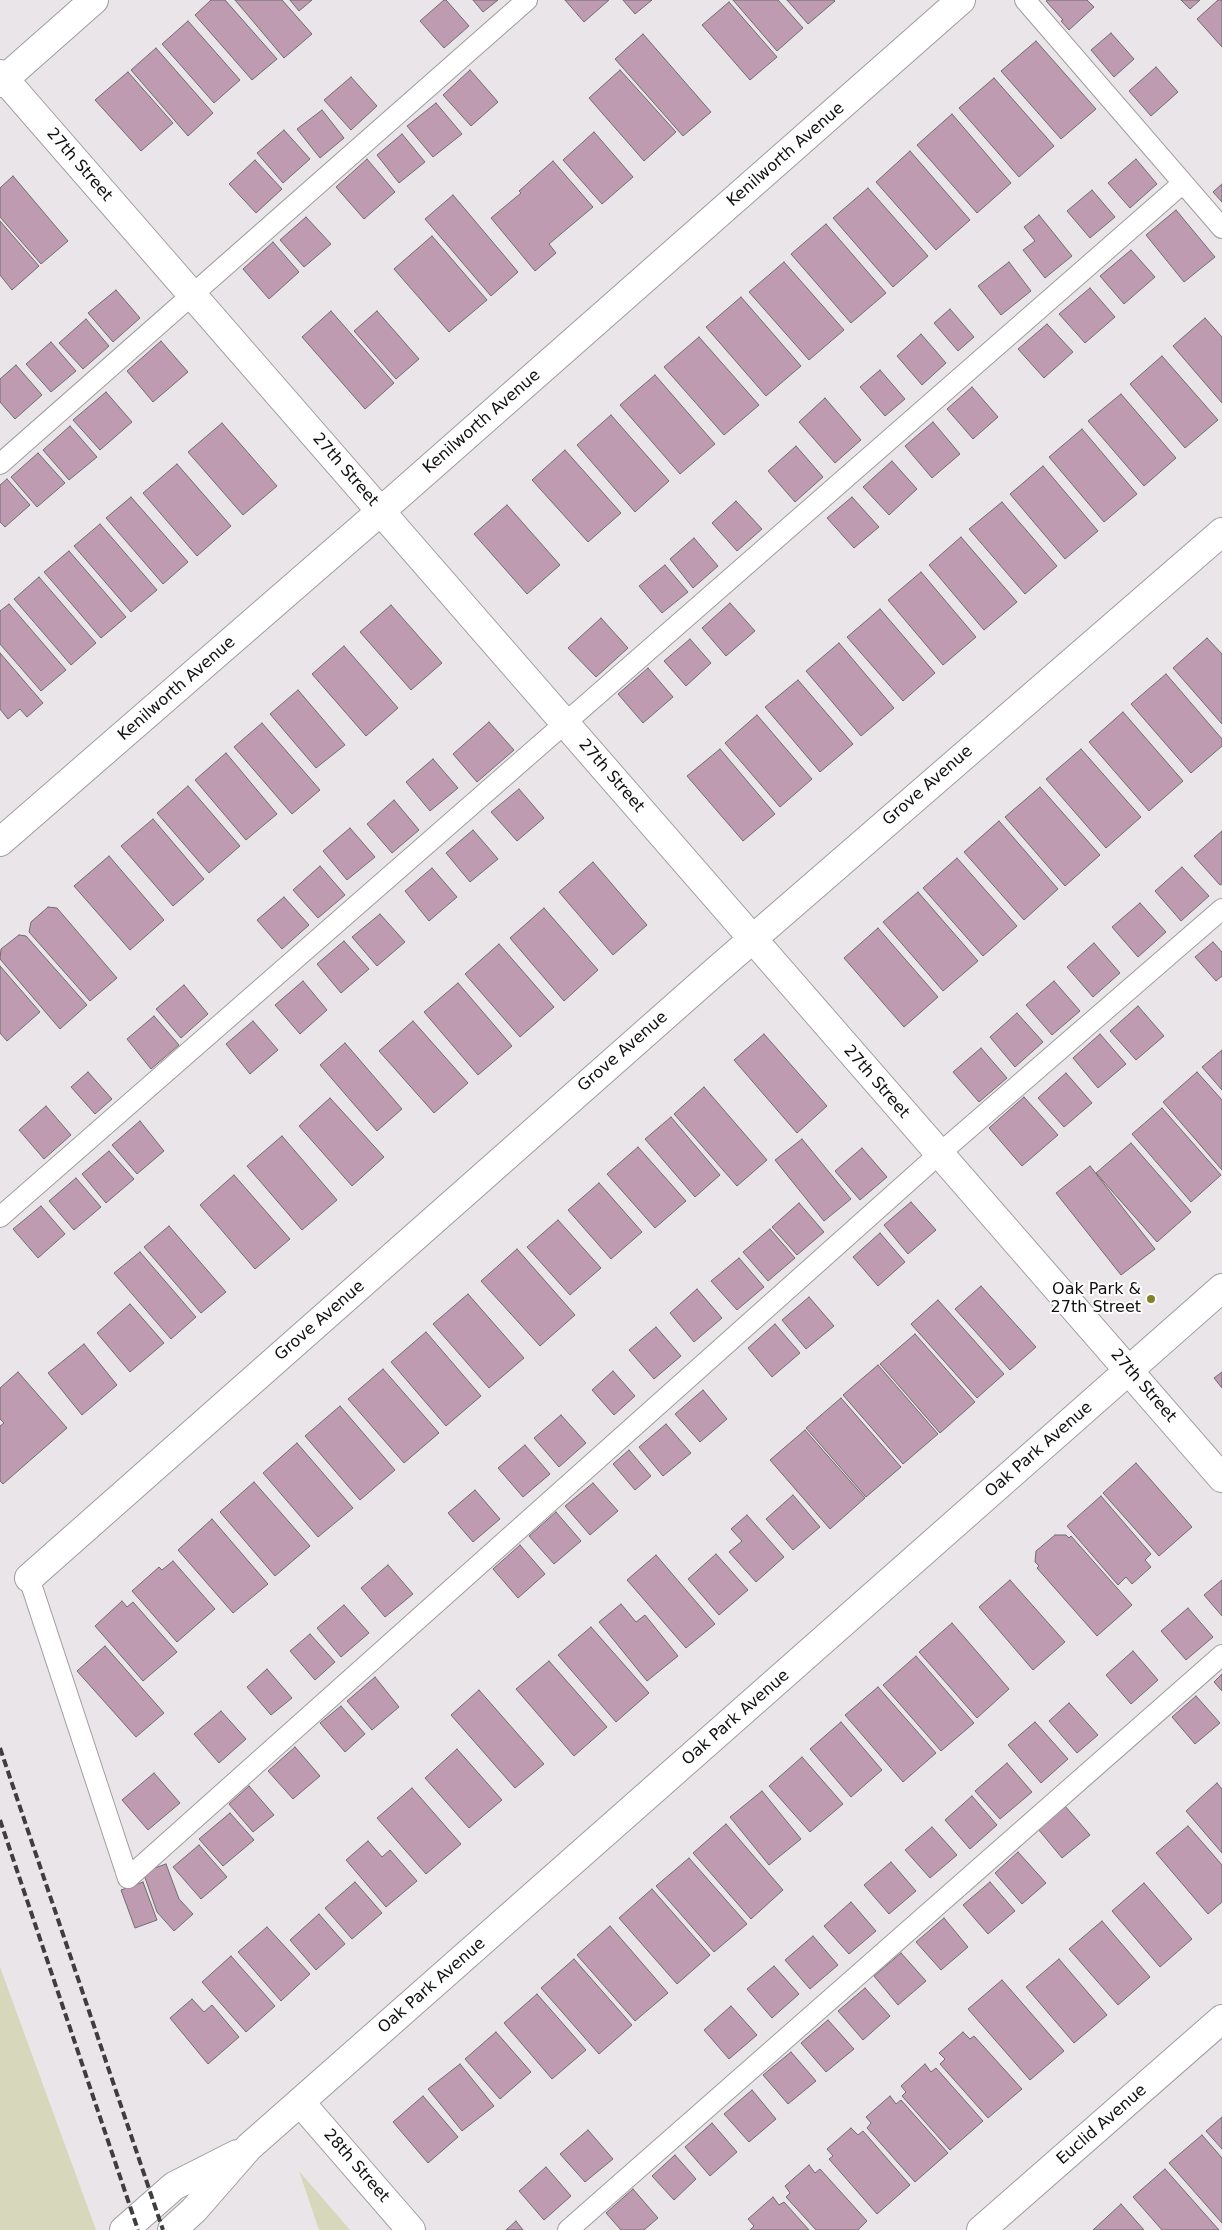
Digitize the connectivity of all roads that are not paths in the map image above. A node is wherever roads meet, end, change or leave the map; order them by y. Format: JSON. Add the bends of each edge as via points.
{"nodes":[{"id":1,"x":94,"y":0,"type":"edge"},
{"id":2,"x":527,"y":0,"type":"edge"},
{"id":3,"x":961,"y":0,"type":"edge"},
{"id":4,"x":1025,"y":0,"type":"edge"},
{"id":5,"x":1,"y":79,"type":"edge"},
{"id":6,"x":1183,"y":183,"type":"junction"},
{"id":7,"x":1222,"y":228,"type":"edge"},
{"id":8,"x":193,"y":294,"type":"junction"},
{"id":9,"x":0,"y":464,"type":"edge"},
{"id":10,"x":381,"y":512,"type":"junction"},
{"id":11,"x":1222,"y":532,"type":"edge"},
{"id":12,"x":566,"y":723,"type":"junction"},
{"id":13,"x":0,"y":842,"type":"edge"},
{"id":14,"x":1222,"y":909,"type":"edge"},
{"id":15,"x":752,"y":939,"type":"junction"},
{"id":16,"x":939,"y":1154,"type":"junction"},
{"id":17,"x":0,"y":1217,"type":"edge"},
{"id":18,"x":1222,"y":1288,"type":"edge"},
{"id":19,"x":1129,"y":1371,"type":"junction"},
{"id":20,"x":1222,"y":1478,"type":"edge"},
{"id":21,"x":29,"y":1578,"type":"joint"},
{"id":22,"x":1222,"y":1655,"type":"edge"},
{"id":23,"x":1222,"y":2019,"type":"edge"},
{"id":24,"x":300,"y":2102,"type":"junction"},
{"id":25,"x":249,"y":2147,"type":"junction"},
{"id":26,"x":124,"y":2230,"type":"edge"},
{"id":27,"x":172,"y":2230,"type":"edge"},
{"id":28,"x":412,"y":2230,"type":"edge"},
{"id":29,"x":568,"y":2230,"type":"edge"},
{"id":30,"x":981,"y":2230,"type":"edge"}],
"edges":[{"from":1,"to":5,"type":"street"},
{"from":2,"to":8,"type":"lane"},
{"from":3,"to":10,"type":"street","name":"Kenilworth Avenue"},
{"from":4,"to":6,"type":"lane"},
{"from":5,"to":8,"type":"street","name":"27th Street"},
{"from":6,"to":7,"type":"lane"},
{"from":6,"to":12,"type":"lane"},
{"from":8,"to":9,"type":"lane"},
{"from":8,"to":10,"type":"street","name":"27th Street"},
{"from":10,"to":12,"type":"street","name":"27th Street"},
{"from":10,"to":13,"type":"street","name":"Kenilworth Avenue"},
{"from":11,"to":15,"type":"street","name":"Grove Avenue"},
{"from":12,"to":15,"type":"street","name":"27th Street"},
{"from":12,"to":17,"type":"lane"},
{"from":14,"to":16,"type":"lane"},
{"from":15,"to":16,"type":"street","name":"27th Street"},
{"from":15,"to":21,"type":"street","name":"Grove Avenue"},
{"from":16,"to":19,"type":"street","name":"27th Street"},
{"from":16,"to":21,"type":"lane","via":[[128,1878]]},
{"from":18,"to":19,"type":"street","name":"Oak Park Avenue"},
{"from":19,"to":20,"type":"street","name":"27th Street"},
{"from":19,"to":24,"type":"street","name":"Oak Park Avenue"},
{"from":22,"to":29,"type":"lane"},
{"from":23,"to":30,"type":"street","name":"Euclid Avenue"},
{"from":24,"to":25,"type":"street","name":"Oak Park Avenue"},
{"from":24,"to":28,"type":"street","name":"28th Street"},
{"from":25,"to":26,"type":"street","name":"Oak Park Avenue","via":[[174,2186]]},
{"from":25,"to":27,"type":"street","name":"Oak Park Avenue","via":[[194,2210]]}]}
